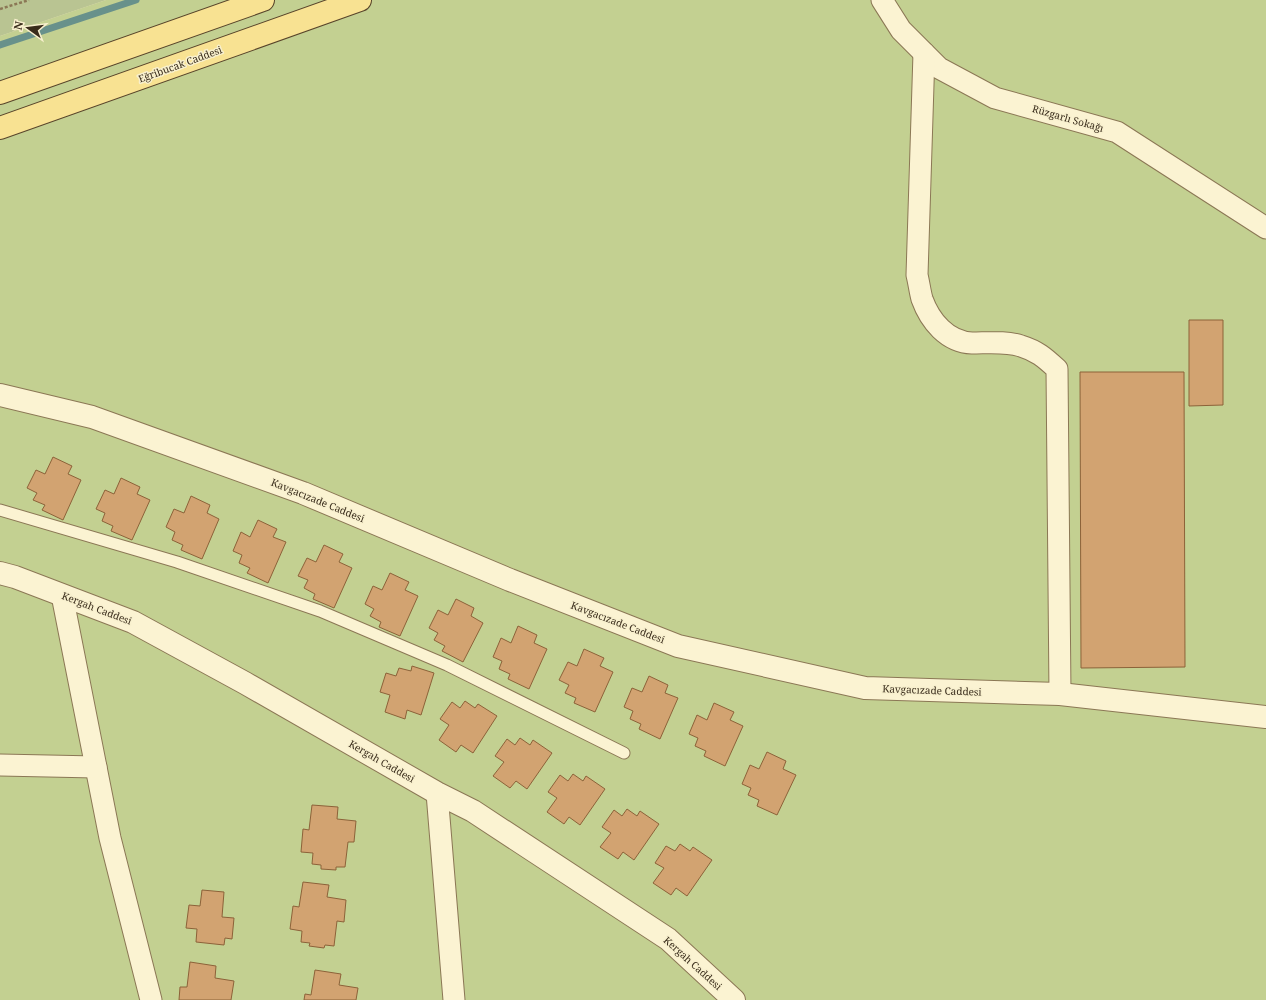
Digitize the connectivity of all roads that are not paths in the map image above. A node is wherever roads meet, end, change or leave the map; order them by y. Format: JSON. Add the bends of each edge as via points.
{"nodes":[{"id":1,"x":263,"y":0,"type":"edge"},
{"id":2,"x":360,"y":0,"type":"edge"},
{"id":3,"x":882,"y":0,"type":"edge"},
{"id":4,"x":924,"y":53,"type":"junction"},
{"id":5,"x":0,"y":93,"type":"edge"},
{"id":6,"x":0,"y":128,"type":"edge"},
{"id":7,"x":1266,"y":228,"type":"edge"},
{"id":8,"x":0,"y":395,"type":"edge"},
{"id":9,"x":0,"y":510,"type":"edge"},
{"id":10,"x":0,"y":573,"type":"edge"},
{"id":11,"x":62,"y":595,"type":"junction"},
{"id":12,"x":1060,"y":694,"type":"junction"},
{"id":13,"x":1266,"y":717,"type":"edge"},
{"id":14,"x":624,"y":753,"type":"dead end"},
{"id":15,"x":0,"y":765,"type":"edge"},
{"id":16,"x":96,"y":767,"type":"junction"},
{"id":17,"x":437,"y":793,"type":"junction"},
{"id":18,"x":151,"y":1000,"type":"edge"},
{"id":19,"x":454,"y":1000,"type":"edge"},
{"id":20,"x":734,"y":1000,"type":"edge"}],
"edges":[{"from":1,"to":5,"type":"main road"},
{"from":2,"to":6,"type":"main road","name":"Eğribucak Caddesi"},
{"from":3,"to":4,"type":"street","name":"Rüzgarlı Sokağı","via":[[901,30]]},
{"from":4,"to":7,"type":"street","name":"Rüzgarlı Sokağı","via":[[940,68],[995,98],[1117,132]]},
{"from":4,"to":12,"type":"street","via":[[917,275],[922,298],[932,320],[942,331],[956,339],[970,343],[1020,345],[1040,354],[1057,369]]},
{"from":8,"to":12,"type":"street","name":"Kavgacızade Caddesi","via":[[92,417],[303,493],[510,580],[678,646],[865,688]]},
{"from":9,"to":14,"type":"lane","via":[[177,562],[320,611],[447,665]]},
{"from":10,"to":11,"type":"street","name":"Kergah Caddesi"},
{"from":11,"to":16,"type":"street"},
{"from":11,"to":17,"type":"street","name":"Kergah Caddesi","via":[[134,622]]},
{"from":12,"to":13,"type":"street","name":"Kavgacızade Caddesi"},
{"from":15,"to":16,"type":"street"},
{"from":16,"to":18,"type":"street","via":[[110,838]]},
{"from":17,"to":19,"type":"street"},
{"from":17,"to":20,"type":"street","name":"Kergah Caddesi","via":[[473,811],[668,939]]}]}
